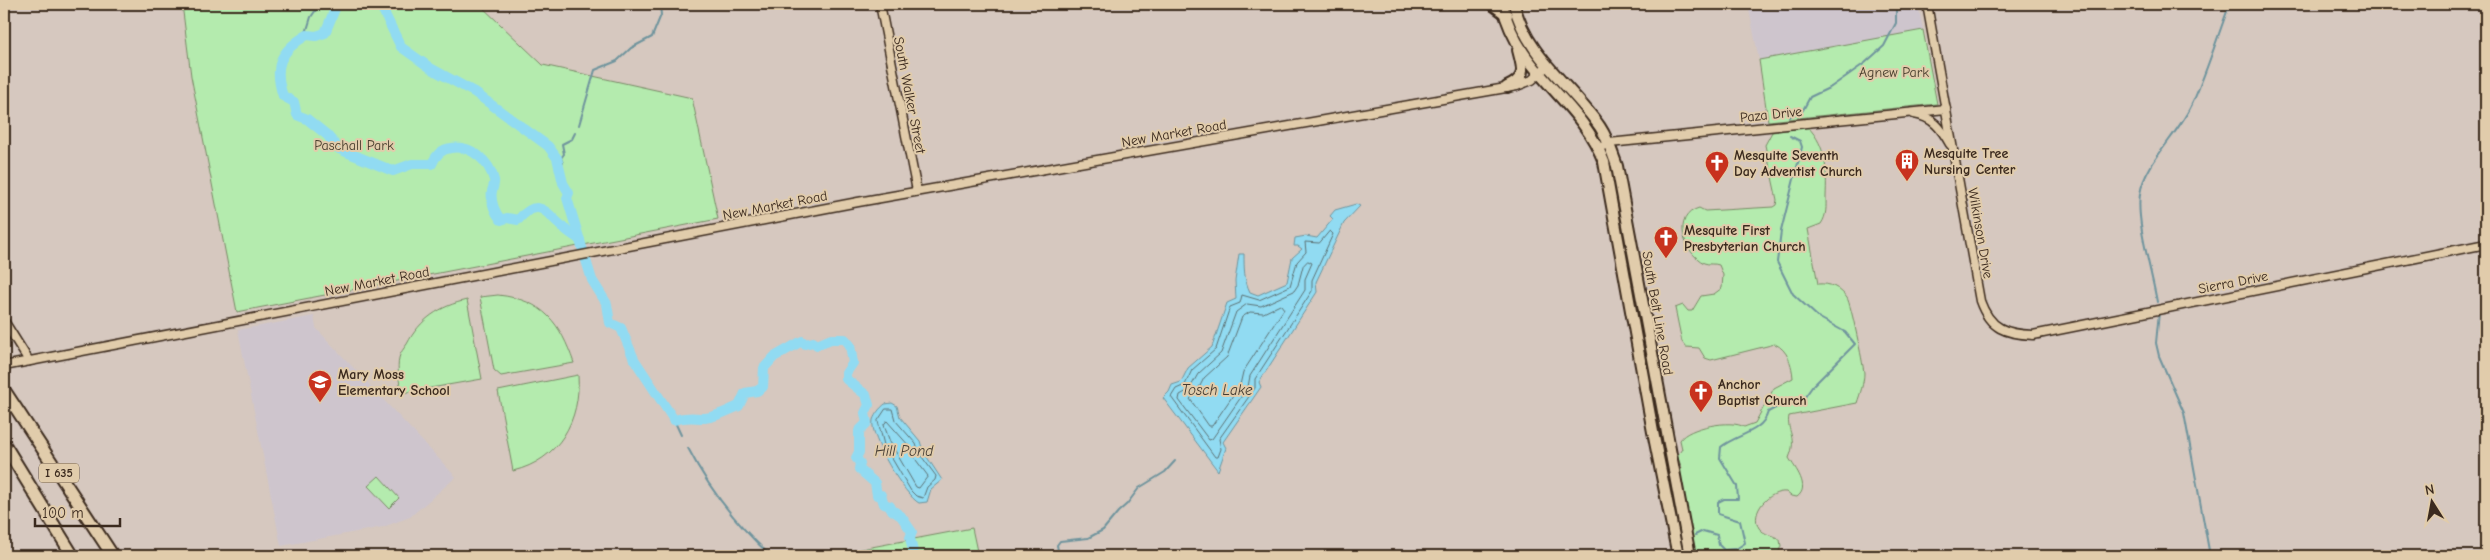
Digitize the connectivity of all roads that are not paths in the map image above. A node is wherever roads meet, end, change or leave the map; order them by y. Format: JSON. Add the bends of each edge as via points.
{"nodes":[{"id":1,"x":880,"y":4,"type":"edge"},
{"id":2,"x":1492,"y":4,"type":"edge"},
{"id":3,"x":1502,"y":4,"type":"edge"},
{"id":4,"x":1514,"y":4,"type":"edge"},
{"id":5,"x":1927,"y":4,"type":"edge"},
{"id":6,"x":1505,"y":15,"type":"junction"},
{"id":7,"x":1516,"y":42,"type":"junction"},
{"id":8,"x":1531,"y":46,"type":"junction"},
{"id":9,"x":1547,"y":66,"type":"junction"},
{"id":10,"x":1538,"y":74,"type":"junction"},
{"id":11,"x":1507,"y":87,"type":"junction"},
{"id":12,"x":1946,"y":109,"type":"junction"},
{"id":13,"x":1908,"y":113,"type":"junction"},
{"id":14,"x":1609,"y":143,"type":"junction"},
{"id":15,"x":1599,"y":148,"type":"junction"},
{"id":16,"x":1954,"y":152,"type":"junction"},
{"id":17,"x":917,"y":191,"type":"junction"},
{"id":18,"x":1627,"y":221,"type":"junction"},
{"id":19,"x":1615,"y":223,"type":"junction"},
{"id":20,"x":2486,"y":244,"type":"edge"},
{"id":21,"x":1634,"y":259,"type":"junction"},
{"id":22,"x":1622,"y":261,"type":"junction"},
{"id":23,"x":1988,"y":318,"type":"joint"},
{"id":24,"x":4,"y":321,"type":"edge"},
{"id":25,"x":29,"y":361,"type":"junction"},
{"id":26,"x":4,"y":366,"type":"edge"},
{"id":27,"x":4,"y":390,"type":"edge"},
{"id":28,"x":1660,"y":404,"type":"junction"},
{"id":29,"x":1648,"y":406,"type":"junction"},
{"id":30,"x":4,"y":444,"type":"edge"},
{"id":31,"x":73,"y":556,"type":"edge"},
{"id":32,"x":113,"y":556,"type":"edge"},
{"id":33,"x":1678,"y":556,"type":"edge"},
{"id":34,"x":1690,"y":556,"type":"edge"}],
"edges":[{"from":1,"to":17,"type":"street","name":"South Walker Street"},
{"from":2,"to":6,"type":"main road"},
{"from":3,"to":6,"type":"main road"},
{"from":4,"to":8,"type":"main road"},
{"from":5,"to":12,"type":"street","name":"Wilkinson Drive"},
{"from":6,"to":7,"type":"main road"},
{"from":6,"to":8,"type":"main road","via":[[1512,16]]},
{"from":7,"to":10,"type":"main road","name":"South Belt Line Road"},
{"from":7,"to":11,"type":"main road","via":[[1522,76]]},
{"from":8,"to":9,"type":"main road","name":"South Belt Line Road"},
{"from":9,"to":10,"type":"street","name":"New Market Road"},
{"from":9,"to":14,"type":"main road","name":"South Belt Line Road","via":[[1591,115]]},
{"from":10,"to":11,"type":"street","name":"New Market Road","via":[[1525,84]]},
{"from":10,"to":15,"type":"main road","name":"South Belt Line Road","via":[[1584,122]]},
{"from":11,"to":17,"type":"street","name":"New Market Road"},
{"from":12,"to":13,"type":"street","name":"Paza Drive"},
{"from":12,"to":16,"type":"street","name":"Wilkinson Drive"},
{"from":13,"to":14,"type":"street","name":"Paza Drive"},
{"from":13,"to":16,"type":"street","via":[[1933,120]]},
{"from":14,"to":15,"type":"street","name":"Paza Drive"},
{"from":14,"to":18,"type":"main road","name":"South Belt Line Road"},
{"from":15,"to":19,"type":"main road","name":"South Belt Line Road"},
{"from":16,"to":23,"type":"street","name":"Wilkinson Drive","via":[[1980,301]]},
{"from":17,"to":25,"type":"street","name":"New Market Road"},
{"from":18,"to":19,"type":"main road"},
{"from":18,"to":21,"type":"main road","name":"South Belt Line Road"},
{"from":19,"to":22,"type":"main road","name":"South Belt Line Road"},
{"from":20,"to":23,"type":"street","name":"Sierra Drive","via":[[2033,335],[2011,334]]},
{"from":21,"to":22,"type":"main road"},
{"from":21,"to":28,"type":"main road","name":"South Belt Line Road"},
{"from":22,"to":29,"type":"main road","name":"South Belt Line Road"},
{"from":24,"to":25,"type":"street"},
{"from":25,"to":26,"type":"street","name":"New Market Road"},
{"from":27,"to":32,"type":"highway","number":"I 635"},
{"from":28,"to":29,"type":"main road"},
{"from":28,"to":34,"type":"main road","name":"South Belt Line Road"},
{"from":29,"to":33,"type":"main road","name":"South Belt Line Road"},
{"from":30,"to":31,"type":"highway","number":"I 635"}]}
